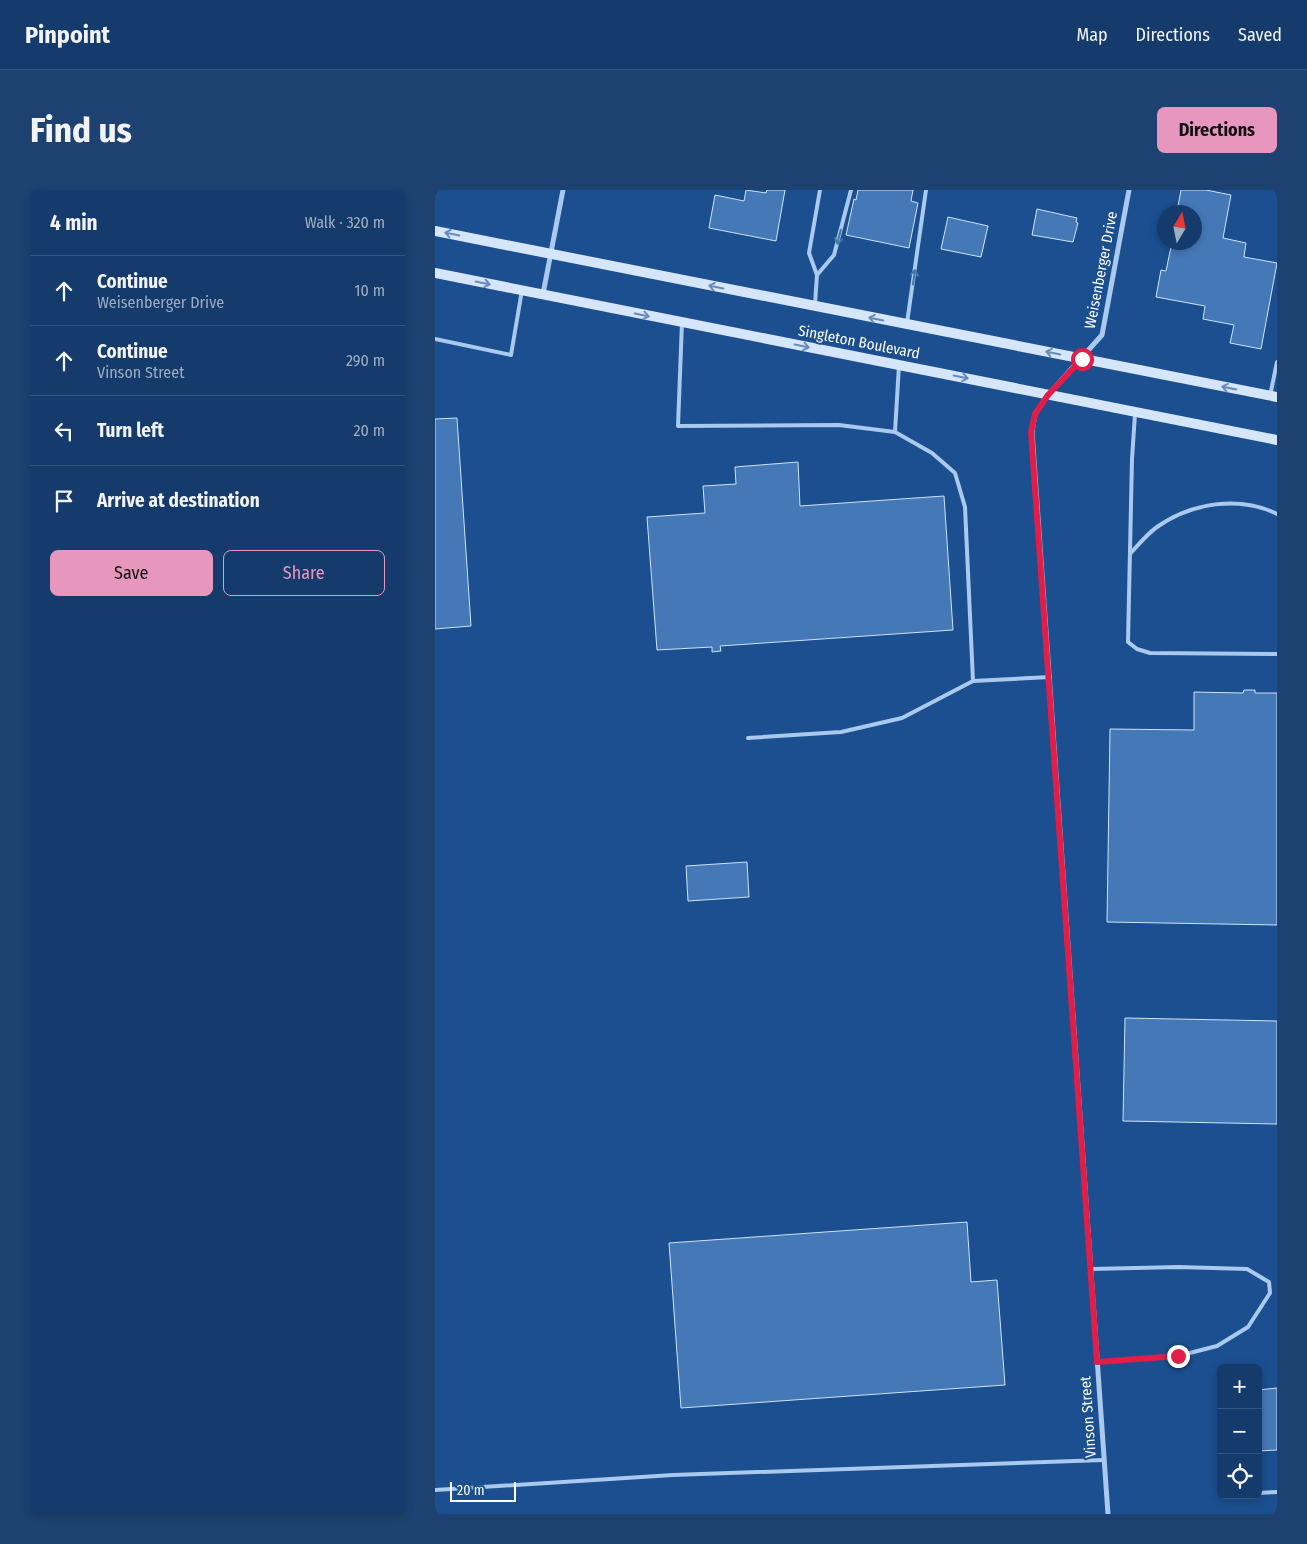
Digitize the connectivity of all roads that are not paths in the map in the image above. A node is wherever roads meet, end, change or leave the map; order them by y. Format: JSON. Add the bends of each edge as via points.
{"nodes":[{"id":1,"x":563,"y":190,"type":"edge"},
{"id":2,"x":820,"y":190,"type":"edge"},
{"id":3,"x":851,"y":190,"type":"edge"},
{"id":4,"x":926,"y":190,"type":"edge"},
{"id":5,"x":1129,"y":190,"type":"edge"},
{"id":6,"x":435,"y":231,"type":"edge"},
{"id":7,"x":551,"y":254,"type":"junction"},
{"id":8,"x":435,"y":273,"type":"edge"},
{"id":9,"x":817,"y":275,"type":"junction"},
{"id":10,"x":521,"y":290,"type":"junction"},
{"id":11,"x":543,"y":295,"type":"junction"},
{"id":12,"x":814,"y":306,"type":"junction"},
{"id":13,"x":682,"y":322,"type":"junction"},
{"id":14,"x":907,"y":325,"type":"junction"},
{"id":15,"x":435,"y":338,"type":"edge"},
{"id":16,"x":1082,"y":359,"type":"junction"},
{"id":17,"x":1277,"y":362,"type":"edge"},
{"id":18,"x":899,"y":365,"type":"junction"},
{"id":19,"x":1048,"y":395,"type":"junction"},
{"id":20,"x":1273,"y":396,"type":"edge"},
{"id":21,"x":1135,"y":412,"type":"junction"},
{"id":22,"x":895,"y":432,"type":"junction"},
{"id":23,"x":1277,"y":440,"type":"edge"},
{"id":24,"x":1277,"y":514,"type":"edge"},
{"id":25,"x":1130,"y":554,"type":"junction"},
{"id":26,"x":1277,"y":654,"type":"edge"},
{"id":27,"x":1050,"y":677,"type":"junction"},
{"id":28,"x":973,"y":681,"type":"junction"},
{"id":29,"x":748,"y":738,"type":"dead end"},
{"id":30,"x":1091,"y":1269,"type":"junction"},
{"id":31,"x":1097,"y":1362,"type":"junction"},
{"id":32,"x":1104,"y":1460,"type":"junction"},
{"id":33,"x":435,"y":1490,"type":"edge"},
{"id":34,"x":1277,"y":1492,"type":"edge"},
{"id":35,"x":1262,"y":1493,"type":"edge"},
{"id":36,"x":1107,"y":1514,"type":"edge"}],
"edges":[{"from":1,"to":7,"type":"street"},
{"from":2,"to":9,"type":"lane","via":[[809,253]]},
{"from":3,"to":9,"type":"lane","one_way":true,"via":[[835,255]]},
{"from":14,"to":4,"type":"lane","one_way":true},
{"from":5,"to":16,"type":"street","name":"Weisenberger Drive","via":[[1102,335]]},
{"from":7,"to":6,"type":"main road","name":"Singleton Boulevard","one_way":true},
{"from":7,"to":11,"type":"street"},
{"from":12,"to":7,"type":"main road","name":"Singleton Boulevard","one_way":true},
{"from":8,"to":10,"type":"main road","name":"Singleton Boulevard","one_way":true},
{"from":9,"to":12,"type":"lane"},
{"from":10,"to":11,"type":"main road","name":"Singleton Boulevard"},
{"from":10,"to":15,"type":"lane","via":[[511,355]]},
{"from":11,"to":13,"type":"main road","name":"Singleton Boulevard","one_way":true},
{"from":14,"to":12,"type":"main road","name":"Singleton Boulevard","one_way":true},
{"from":13,"to":18,"type":"main road","name":"Singleton Boulevard","one_way":true},
{"from":13,"to":22,"type":"lane","via":[[678,426],[839,424]]},
{"from":16,"to":14,"type":"main road","name":"Singleton Boulevard","one_way":true},
{"from":16,"to":19,"type":"street","name":"Weisenberger Drive"},
{"from":20,"to":16,"type":"main road","name":"Singleton Boulevard","one_way":true},
{"from":17,"to":20,"type":"lane"},
{"from":18,"to":19,"type":"main road","name":"Singleton Boulevard","one_way":true},
{"from":18,"to":22,"type":"lane"},
{"from":19,"to":21,"type":"main road","name":"Singleton Boulevard"},
{"from":19,"to":27,"type":"street","name":"Vinson Street","via":[[1035,414],[1031,432]]},
{"from":21,"to":23,"type":"main road","name":"Singleton Boulevard"},
{"from":21,"to":25,"type":"lane"},
{"from":22,"to":28,"type":"lane","via":[[932,452],[955,473],[965,507]]},
{"from":24,"to":25,"type":"lane","via":[[1264,508],[1225,503],[1189,510],[1156,527]]},
{"from":25,"to":26,"type":"lane","via":[[1128,642],[1137,649],[1150,653]]},
{"from":27,"to":28,"type":"lane"},
{"from":27,"to":30,"type":"street","name":"Vinson Street"},
{"from":28,"to":29,"type":"lane","via":[[902,718],[841,732]]},
{"from":30,"to":31,"type":"street","name":"Vinson Street"},
{"from":30,"to":31,"type":"lane","via":[[1247,1269],[1269,1282],[1270,1294],[1248,1327],[1217,1346],[1178,1356]]},
{"from":31,"to":32,"type":"street","name":"Vinson Street"},
{"from":32,"to":33,"type":"lane","via":[[673,1475]]},
{"from":32,"to":36,"type":"street","name":"Vinson Street"},
{"from":34,"to":35,"type":"lane"}]}
